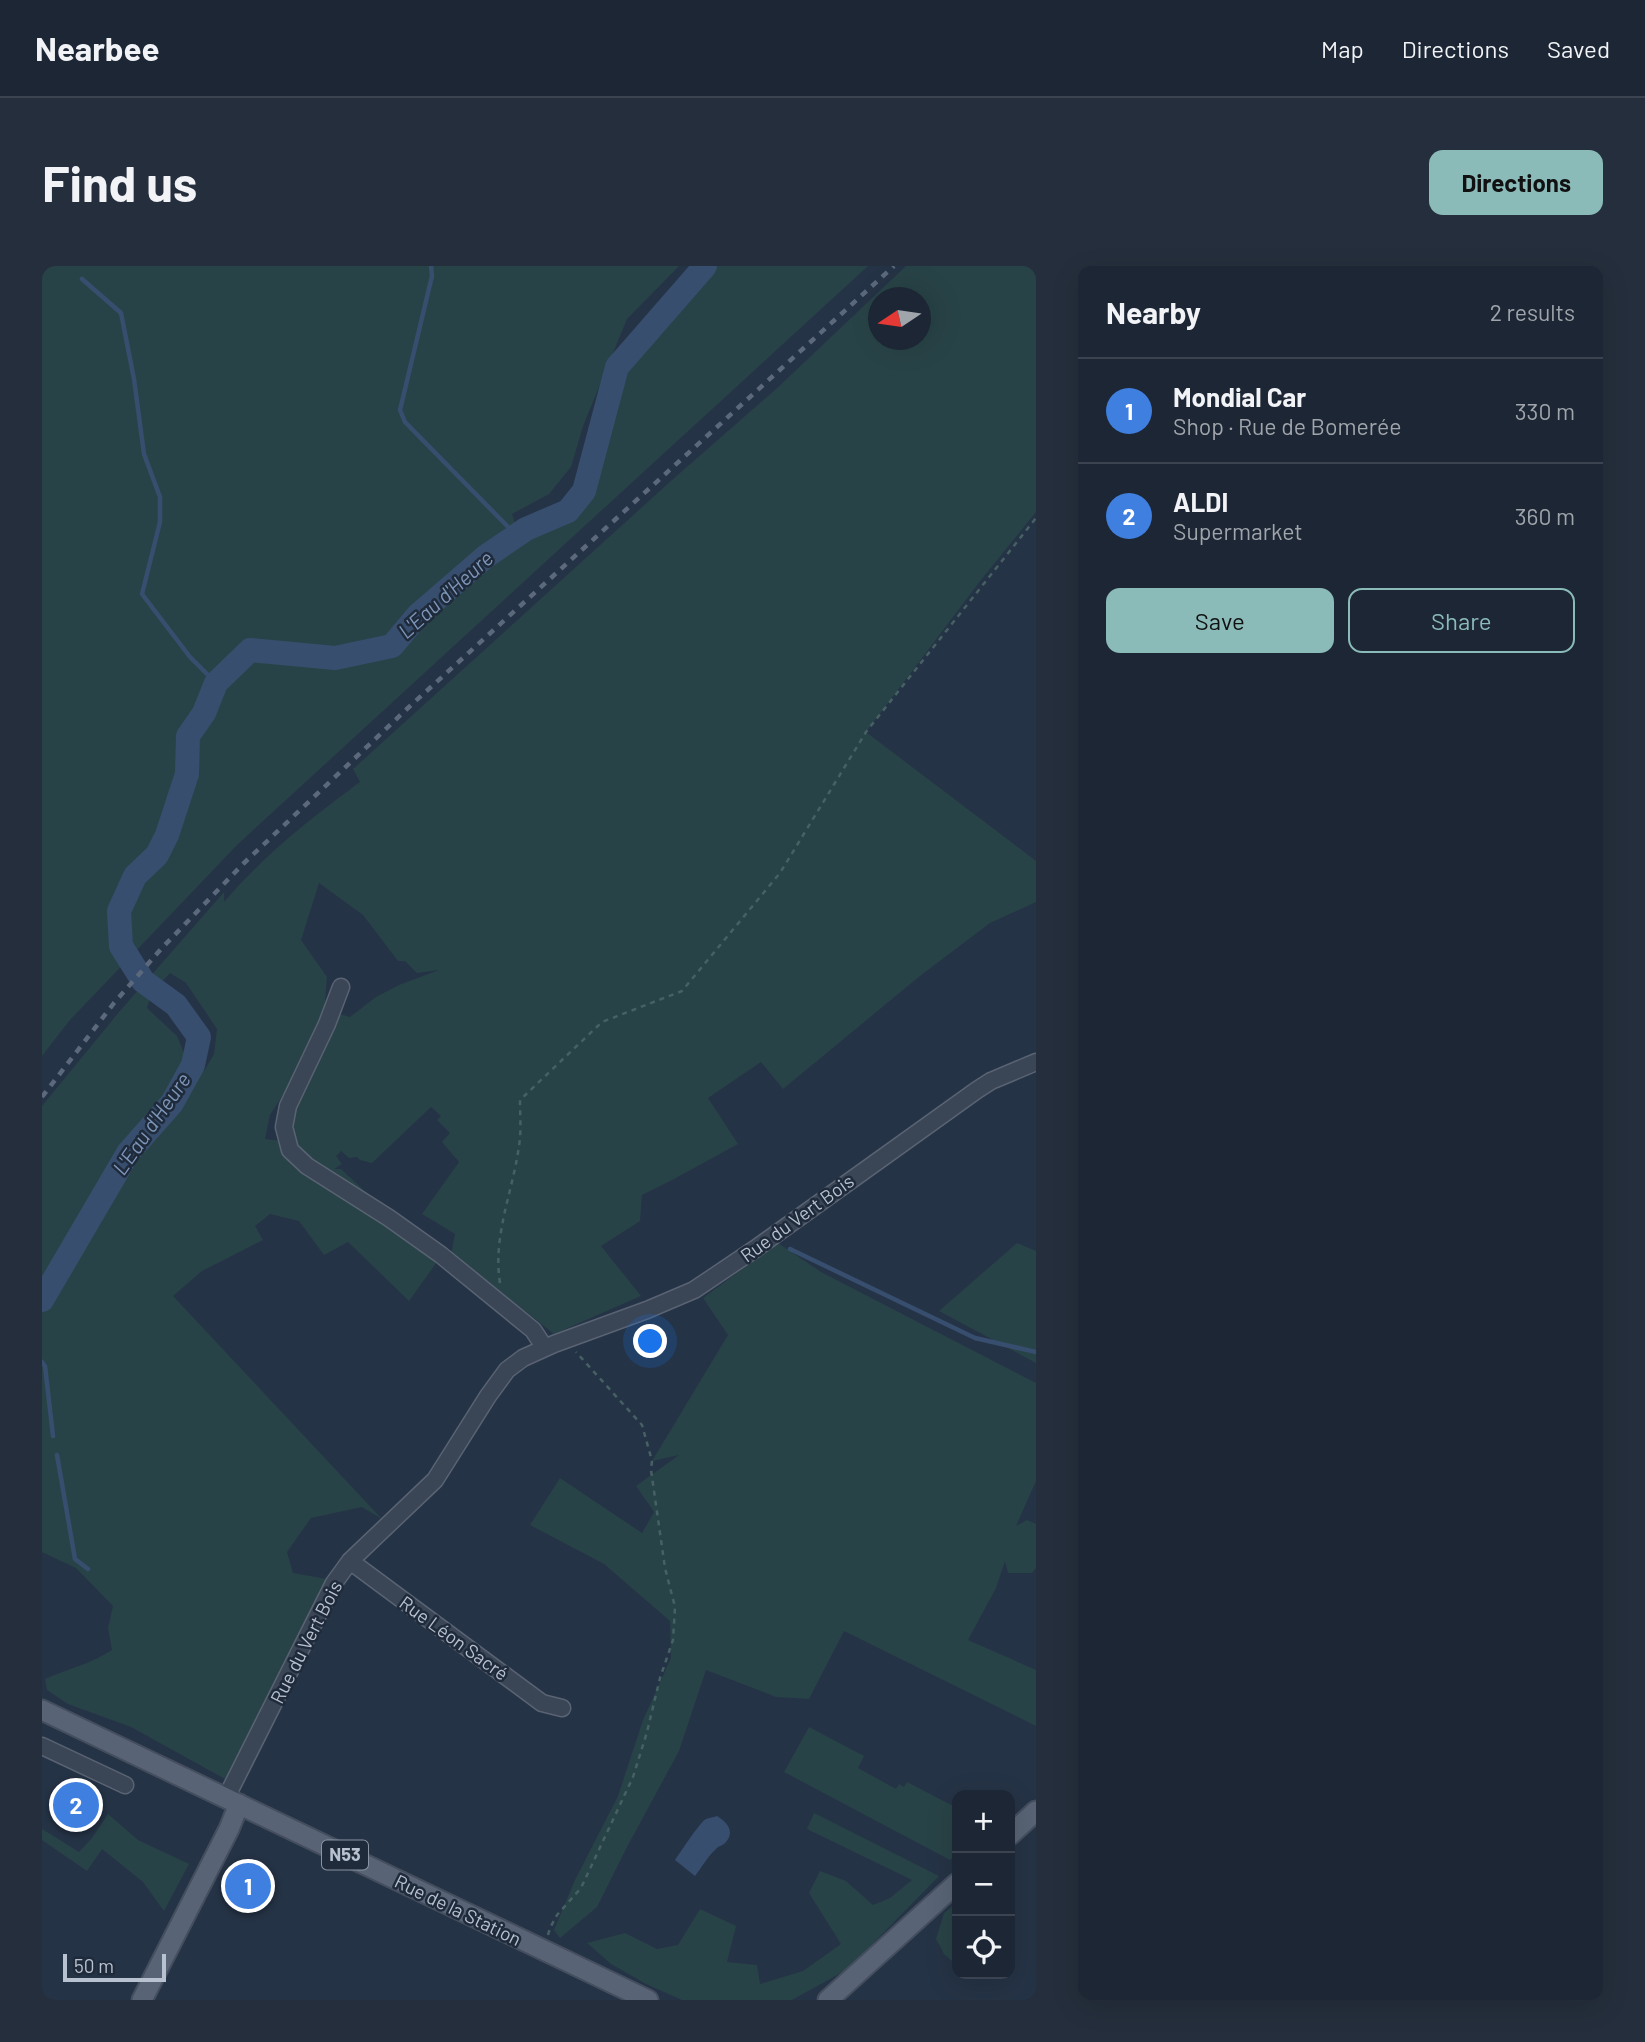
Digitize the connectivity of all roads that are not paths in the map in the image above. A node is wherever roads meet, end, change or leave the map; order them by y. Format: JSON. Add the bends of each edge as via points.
{"nodes":[{"id":1,"x":341,"y":987,"type":"dead end"},
{"id":2,"x":1036,"y":1062,"type":"edge"},
{"id":3,"x":545,"y":1348,"type":"junction"},
{"id":4,"x":349,"y":1561,"type":"junction"},
{"id":5,"x":562,"y":1708,"type":"dead end"},
{"id":6,"x":42,"y":1710,"type":"edge"},
{"id":7,"x":42,"y":1746,"type":"edge"},
{"id":8,"x":125,"y":1785,"type":"dead end"},
{"id":9,"x":232,"y":1801,"type":"junction"},
{"id":10,"x":1036,"y":1811,"type":"edge"},
{"id":11,"x":1015,"y":1830,"type":"edge"},
{"id":12,"x":952,"y":1888,"type":"edge"},
{"id":13,"x":142,"y":2000,"type":"edge"},
{"id":14,"x":648,"y":2000,"type":"edge"},
{"id":15,"x":828,"y":2000,"type":"edge"}],
"edges":[{"from":1,"to":3,"type":"street","via":[[288,1106],[284,1128],[290,1150],[307,1166],[442,1255],[533,1330]]},
{"from":2,"to":3,"type":"street","name":"Rue du Vert Bois","via":[[977,1090],[694,1290]]},
{"from":3,"to":4,"type":"street","name":"Rue du Vert Bois","via":[[508,1370],[435,1480]]},
{"from":4,"to":5,"type":"street","name":"Rue Léon Sacré","via":[[542,1703]]},
{"from":4,"to":9,"type":"street","name":"Rue du Vert Bois","via":[[334,1583]]},
{"from":6,"to":9,"type":"main road","name":"Rue de la Station","number":"N53"},
{"from":7,"to":8,"type":"street"},
{"from":9,"to":13,"type":"main road","via":[[229,1829]]},
{"from":9,"to":14,"type":"main road","name":"Rue de la Station","number":"N53"},
{"from":10,"to":11,"type":"main road"},
{"from":12,"to":15,"type":"main road"}]}
